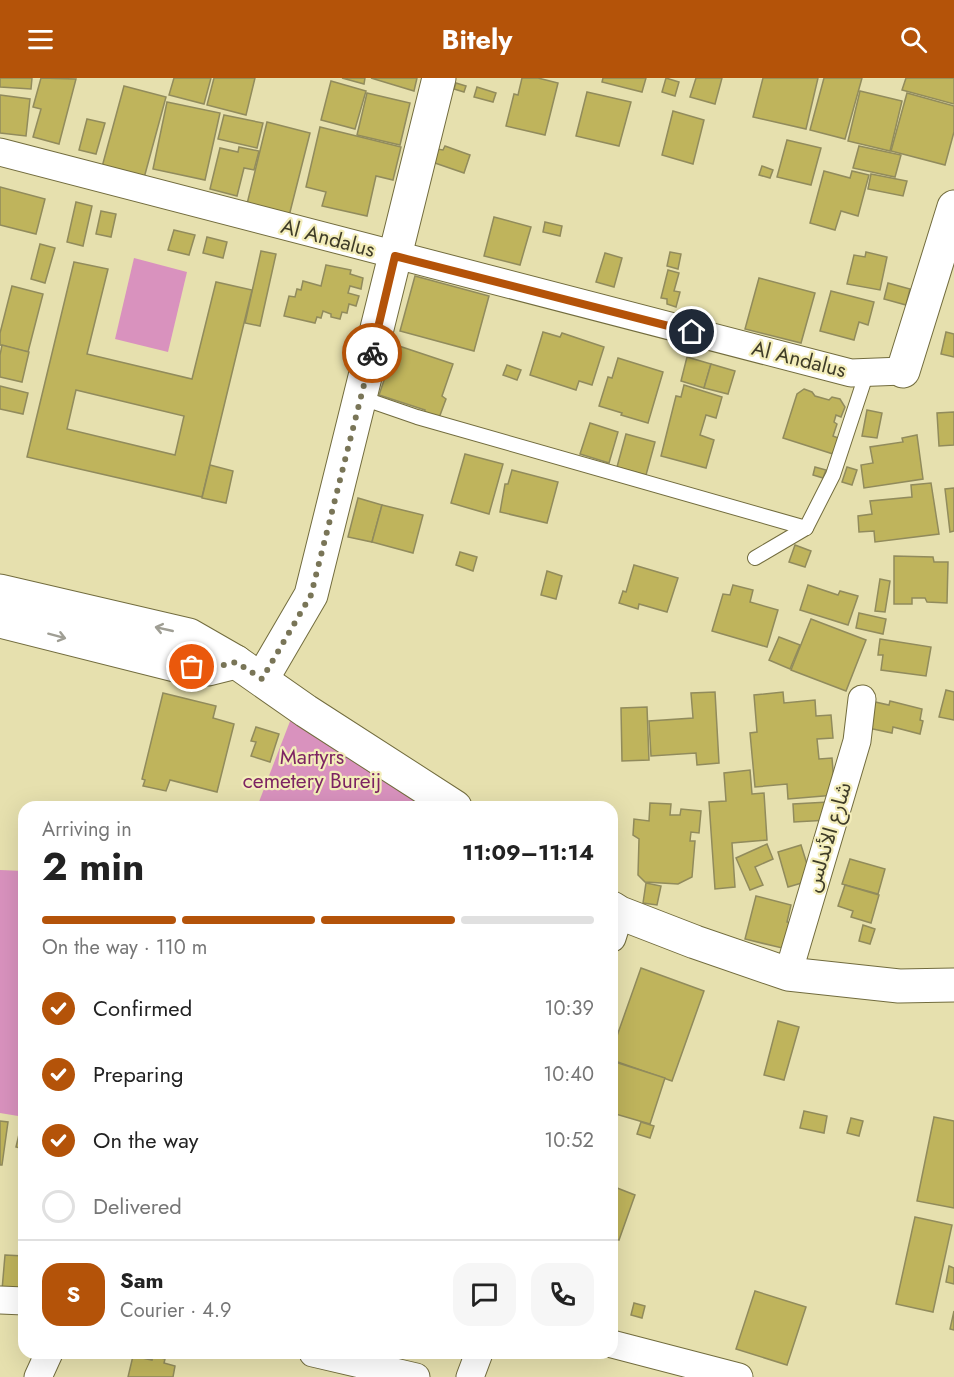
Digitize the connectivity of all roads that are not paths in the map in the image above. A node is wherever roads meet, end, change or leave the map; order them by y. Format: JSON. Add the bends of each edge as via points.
{"nodes":[{"id":1,"x":439,"y":78,"type":"edge"},
{"id":2,"x":0,"y":152,"type":"edge"},
{"id":3,"x":953,"y":212,"type":"edge"},
{"id":4,"x":395,"y":256,"type":"junction"},
{"id":5,"x":903,"y":371,"type":"joint"},
{"id":6,"x":867,"y":372,"type":"junction"},
{"id":7,"x":362,"y":398,"type":"junction"},
{"id":8,"x":806,"y":528,"type":"junction"},
{"id":9,"x":754,"y":558,"type":"dead end"},
{"id":10,"x":0,"y":591,"type":"edge"},
{"id":11,"x":0,"y":621,"type":"edge"},
{"id":12,"x":249,"y":671,"type":"junction"},
{"id":13,"x":862,"y":699,"type":"dead end"},
{"id":14,"x":446,"y":801,"type":"edge"},
{"id":15,"x":618,"y":921,"type":"edge"},
{"id":16,"x":788,"y":974,"type":"junction"},
{"id":17,"x":954,"y":985,"type":"edge"},
{"id":18,"x":0,"y":1300,"type":"edge"},
{"id":19,"x":18,"y":1301,"type":"edge"},
{"id":20,"x":618,"y":1346,"type":"edge"},
{"id":21,"x":46,"y":1359,"type":"edge"},
{"id":22,"x":339,"y":1359,"type":"edge"},
{"id":23,"x":477,"y":1359,"type":"edge"},
{"id":24,"x":38,"y":1377,"type":"edge"},
{"id":25,"x":416,"y":1377,"type":"edge"},
{"id":26,"x":470,"y":1377,"type":"edge"},
{"id":27,"x":739,"y":1377,"type":"edge"}],
"edges":[{"from":1,"to":4,"type":"street"},
{"from":2,"to":4,"type":"street","name":"Al Andalus"},
{"from":3,"to":5,"type":"street"},
{"from":4,"to":6,"type":"street","name":"Al Andalus","via":[[851,373]]},
{"from":4,"to":7,"type":"street"},
{"from":5,"to":6,"type":"street","name":"Al Andalus"},
{"from":6,"to":8,"type":"lane","via":[[833,475]]},
{"from":7,"to":8,"type":"lane"},
{"from":7,"to":12,"type":"street","via":[[311,595]]},
{"from":8,"to":9,"type":"lane"},
{"from":12,"to":10,"type":"street","one_way":true,"via":[[189,635]]},
{"from":11,"to":12,"type":"street","one_way":true,"via":[[175,665]]},
{"from":12,"to":14,"type":"street"},
{"from":13,"to":16,"type":"street","name":"شارع الأندلس","via":[[857,741]]},
{"from":15,"to":16,"type":"street"},
{"from":16,"to":17,"type":"street","via":[[899,986]]},
{"from":18,"to":19,"type":"street"},
{"from":20,"to":27,"type":"street"},
{"from":21,"to":24,"type":"street"},
{"from":22,"to":25,"type":"street"},
{"from":23,"to":26,"type":"street"}]}
